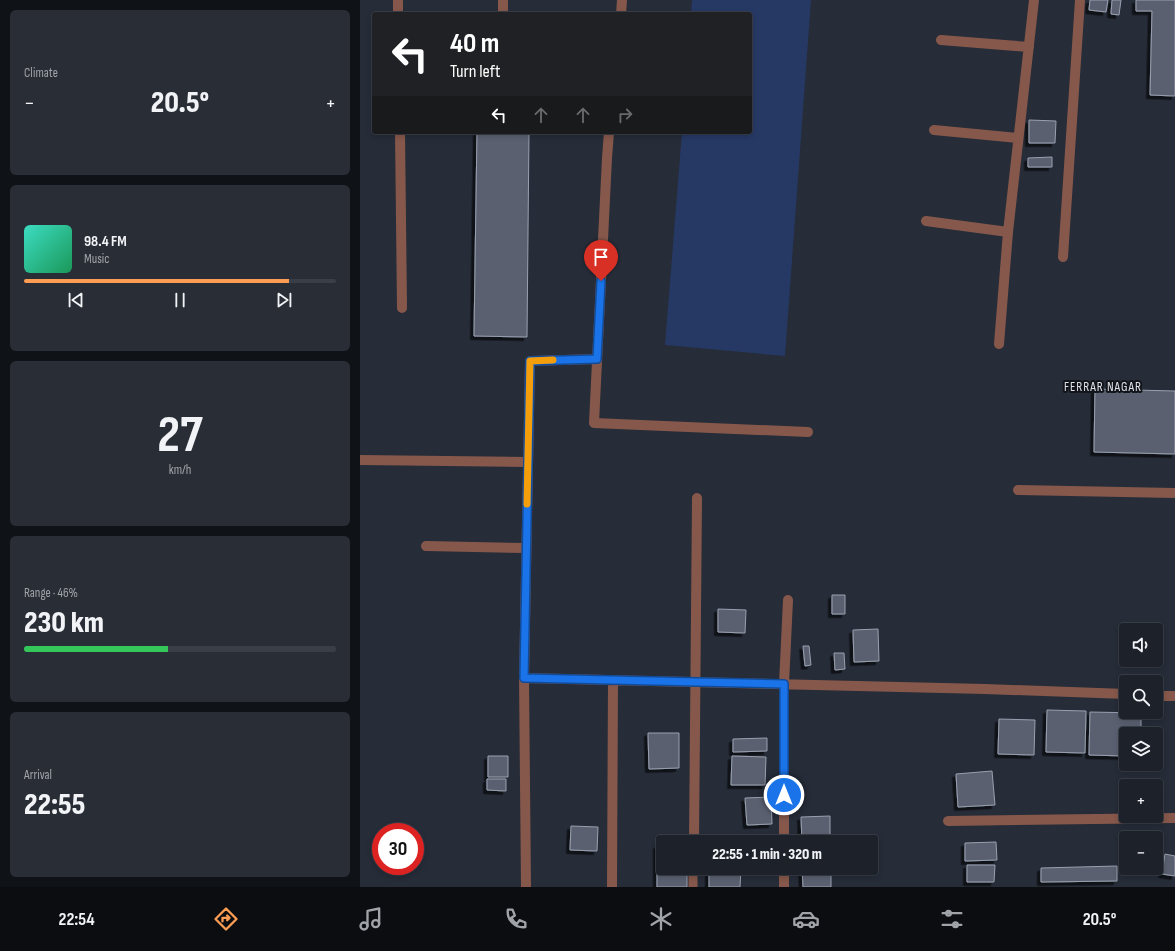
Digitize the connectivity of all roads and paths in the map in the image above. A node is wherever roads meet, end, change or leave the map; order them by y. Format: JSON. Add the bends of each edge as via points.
{"nodes":[{"id":1,"x":398,"y":0,"type":"edge"},
{"id":2,"x":503,"y":0,"type":"edge"},
{"id":3,"x":622,"y":0,"type":"edge"},
{"id":4,"x":1034,"y":0,"type":"edge"},
{"id":5,"x":1080,"y":0,"type":"edge"},
{"id":6,"x":398,"y":12,"type":"edge"},
{"id":7,"x":503,"y":12,"type":"edge"},
{"id":8,"x":621,"y":12,"type":"edge"},
{"id":9,"x":941,"y":40,"type":"dead end"},
{"id":10,"x":1029,"y":47,"type":"junction"},
{"id":11,"x":934,"y":130,"type":"dead end"},
{"id":12,"x":400,"y":134,"type":"edge"},
{"id":13,"x":609,"y":134,"type":"edge"},
{"id":14,"x":1018,"y":138,"type":"junction"},
{"id":15,"x":926,"y":221,"type":"dead end"},
{"id":16,"x":1008,"y":232,"type":"junction"},
{"id":17,"x":1063,"y":257,"type":"dead end"},
{"id":18,"x":402,"y":308,"type":"dead end"},
{"id":19,"x":999,"y":344,"type":"dead end"},
{"id":20,"x":597,"y":359,"type":"junction"},
{"id":21,"x":808,"y":432,"type":"dead end"},
{"id":22,"x":360,"y":460,"type":"edge"},
{"id":23,"x":528,"y":462,"type":"junction"},
{"id":24,"x":1018,"y":490,"type":"dead end"},
{"id":25,"x":1175,"y":493,"type":"edge"},
{"id":26,"x":697,"y":498,"type":"dead end"},
{"id":27,"x":426,"y":546,"type":"dead end"},
{"id":28,"x":526,"y":548,"type":"junction"},
{"id":29,"x":788,"y":600,"type":"dead end"},
{"id":30,"x":524,"y":678,"type":"junction"},
{"id":31,"x":613,"y":680,"type":"junction"},
{"id":32,"x":696,"y":683,"type":"junction"},
{"id":33,"x":784,"y":684,"type":"junction"},
{"id":34,"x":1119,"y":694,"type":"edge"},
{"id":35,"x":1163,"y":696,"type":"edge"},
{"id":36,"x":1175,"y":696,"type":"edge"},
{"id":37,"x":1175,"y":818,"type":"edge"},
{"id":38,"x":948,"y":821,"type":"dead end"},
{"id":39,"x":694,"y":835,"type":"edge"},
{"id":40,"x":784,"y":835,"type":"edge"},
{"id":41,"x":693,"y":875,"type":"edge"},
{"id":42,"x":784,"y":875,"type":"edge"},
{"id":43,"x":526,"y":887,"type":"edge"},
{"id":44,"x":612,"y":887,"type":"edge"},
{"id":45,"x":693,"y":887,"type":"edge"},
{"id":46,"x":784,"y":887,"type":"edge"}],
"edges":[{"from":1,"to":6,"type":"street"},
{"from":2,"to":7,"type":"street"},
{"from":3,"to":8,"type":"street"},
{"from":4,"to":10,"type":"street"},
{"from":5,"to":17,"type":"street"},
{"from":9,"to":10,"type":"street"},
{"from":10,"to":14,"type":"street"},
{"from":11,"to":14,"type":"street"},
{"from":12,"to":18,"type":"street"},
{"from":13,"to":20,"type":"street"},
{"from":14,"to":16,"type":"street"},
{"from":15,"to":16,"type":"street"},
{"from":16,"to":19,"type":"street"},
{"from":20,"to":21,"type":"street","via":[[594,423]]},
{"from":20,"to":23,"type":"street","via":[[530,361]]},
{"from":22,"to":23,"type":"street"},
{"from":23,"to":28,"type":"street"},
{"from":24,"to":25,"type":"street"},
{"from":26,"to":32,"type":"street"},
{"from":27,"to":28,"type":"street"},
{"from":28,"to":30,"type":"street"},
{"from":29,"to":33,"type":"street"},
{"from":30,"to":31,"type":"street"},
{"from":30,"to":43,"type":"street"},
{"from":31,"to":32,"type":"street"},
{"from":31,"to":44,"type":"street"},
{"from":32,"to":33,"type":"street"},
{"from":32,"to":39,"type":"street"},
{"from":33,"to":34,"type":"street"},
{"from":33,"to":40,"type":"street"},
{"from":35,"to":36,"type":"street"},
{"from":37,"to":38,"type":"street"},
{"from":41,"to":45,"type":"lane"},
{"from":42,"to":46,"type":"street"}]}
